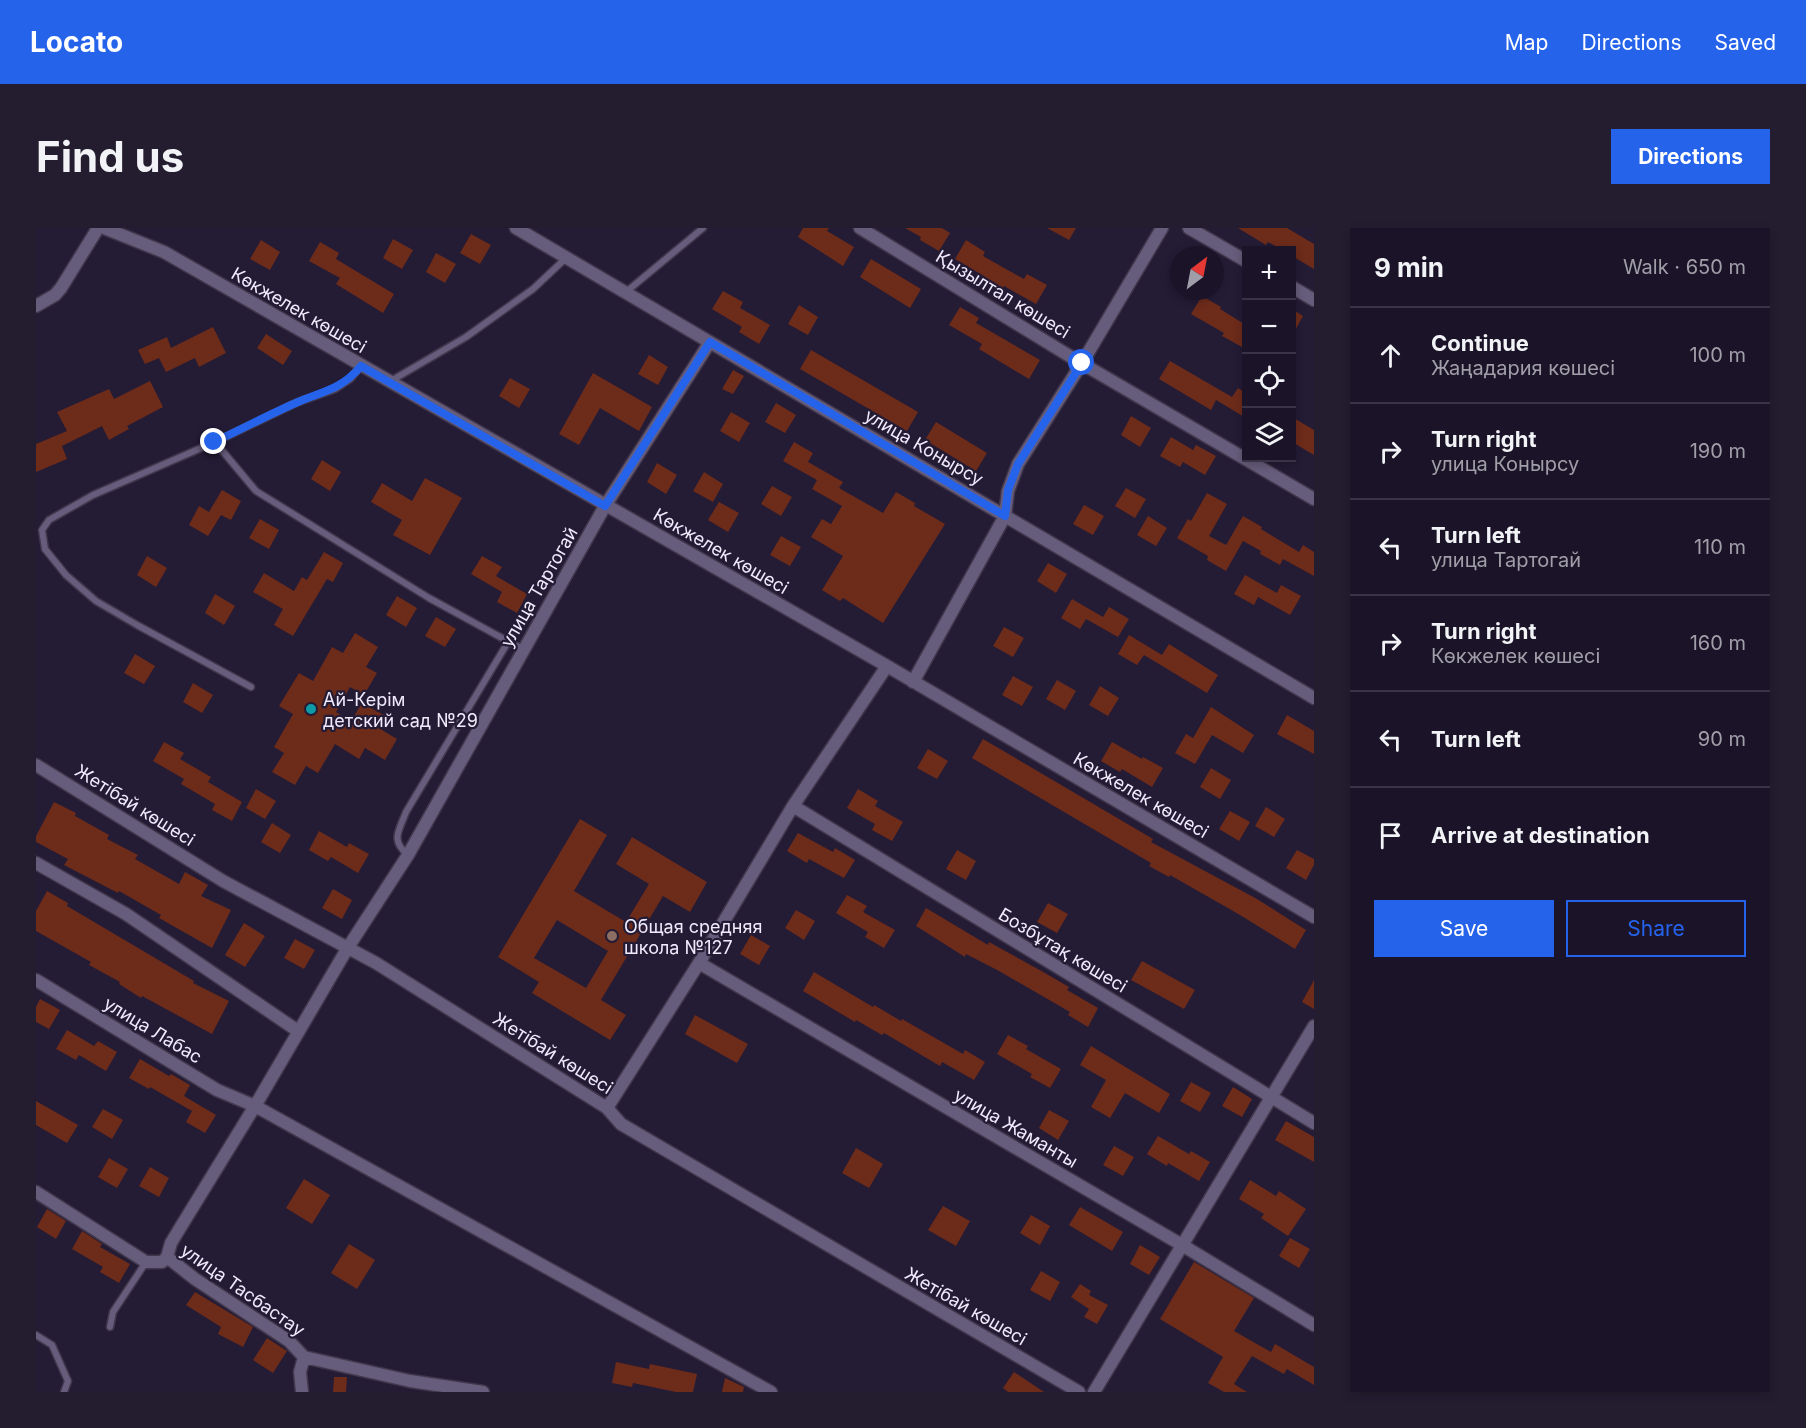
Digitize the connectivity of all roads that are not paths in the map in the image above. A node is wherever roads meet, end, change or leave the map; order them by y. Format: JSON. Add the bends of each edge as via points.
{"nodes":[{"id":1,"x":98,"y":228,"type":"edge"},
{"id":2,"x":104,"y":228,"type":"edge"},
{"id":3,"x":516,"y":228,"type":"edge"},
{"id":4,"x":703,"y":228,"type":"edge"},
{"id":5,"x":860,"y":228,"type":"edge"},
{"id":6,"x":1162,"y":228,"type":"edge"},
{"id":7,"x":1189,"y":228,"type":"edge"},
{"id":8,"x":566,"y":258,"type":"junction"},
{"id":9,"x":1242,"y":259,"type":"edge"},
{"id":10,"x":1296,"y":289,"type":"edge"},
{"id":11,"x":626,"y":293,"type":"junction"},
{"id":12,"x":1314,"y":300,"type":"edge"},
{"id":13,"x":36,"y":306,"type":"edge"},
{"id":14,"x":710,"y":342,"type":"junction"},
{"id":15,"x":1082,"y":363,"type":"junction"},
{"id":16,"x":361,"y":366,"type":"junction"},
{"id":17,"x":389,"y":382,"type":"junction"},
{"id":18,"x":214,"y":442,"type":"junction"},
{"id":19,"x":1314,"y":499,"type":"edge"},
{"id":20,"x":605,"y":506,"type":"junction"},
{"id":21,"x":1005,"y":516,"type":"junction"},
{"id":22,"x":508,"y":642,"type":"junction"},
{"id":23,"x":524,"y":650,"type":"junction"},
{"id":24,"x":887,"y":666,"type":"junction"},
{"id":25,"x":914,"y":682,"type":"junction"},
{"id":26,"x":251,"y":687,"type":"dead end"},
{"id":27,"x":1314,"y":698,"type":"edge"},
{"id":28,"x":36,"y":765,"type":"edge"},
{"id":29,"x":793,"y":806,"type":"junction"},
{"id":30,"x":408,"y":855,"type":"junction"},
{"id":31,"x":36,"y":863,"type":"edge"},
{"id":32,"x":1314,"y":917,"type":"edge"},
{"id":33,"x":347,"y":949,"type":"junction"},
{"id":34,"x":699,"y":963,"type":"junction"},
{"id":35,"x":36,"y":980,"type":"edge"},
{"id":36,"x":1314,"y":1026,"type":"edge"},
{"id":37,"x":298,"y":1031,"type":"junction"},
{"id":38,"x":1270,"y":1098,"type":"junction"},
{"id":39,"x":255,"y":1106,"type":"junction"},
{"id":40,"x":607,"y":1108,"type":"junction"},
{"id":41,"x":1314,"y":1123,"type":"edge"},
{"id":42,"x":36,"y":1192,"type":"edge"},
{"id":43,"x":1182,"y":1245,"type":"junction"},
{"id":44,"x":167,"y":1257,"type":"junction"},
{"id":45,"x":146,"y":1262,"type":"junction"},
{"id":46,"x":1314,"y":1325,"type":"edge"},
{"id":47,"x":110,"y":1327,"type":"dead end"},
{"id":48,"x":36,"y":1335,"type":"edge"},
{"id":49,"x":304,"y":1357,"type":"junction"},
{"id":50,"x":64,"y":1392,"type":"edge"},
{"id":51,"x":302,"y":1392,"type":"edge"},
{"id":52,"x":483,"y":1392,"type":"edge"},
{"id":53,"x":771,"y":1392,"type":"edge"},
{"id":54,"x":1079,"y":1392,"type":"edge"},
{"id":55,"x":1094,"y":1392,"type":"edge"}],
"edges":[{"from":1,"to":13,"type":"street","via":[[61,288]]},
{"from":2,"to":16,"type":"street","name":"Көкжелек көшесі","via":[[164,252]]},
{"from":3,"to":8,"type":"street","name":"улица Конырсу"},
{"from":4,"to":11,"type":"lane"},
{"from":5,"to":15,"type":"street","name":"Қызылтал көшесі"},
{"from":6,"to":15,"type":"street"},
{"from":7,"to":9,"type":"street"},
{"from":8,"to":11,"type":"street","name":"улица Конырсу"},
{"from":8,"to":17,"type":"lane","via":[[533,289],[466,337]]},
{"from":10,"to":12,"type":"street"},
{"from":11,"to":14,"type":"street","name":"улица Конырсу"},
{"from":14,"to":20,"type":"street","name":"улица Тартогай"},
{"from":14,"to":21,"type":"street","name":"улица Конырсу"},
{"from":15,"to":19,"type":"street","name":"Қызылтал көшесі"},
{"from":15,"to":21,"type":"street","via":[[1018,464],[1008,490]]},
{"from":16,"to":17,"type":"street","name":"Көкжелек көшесі"},
{"from":16,"to":18,"type":"lane","via":[[335,389]]},
{"from":17,"to":20,"type":"street","name":"Көкжелек көшесі"},
{"from":18,"to":22,"type":"lane","via":[[256,491]]},
{"from":18,"to":26,"type":"lane","via":[[93,495],[49,520],[42,530],[45,549],[66,575],[96,600]]},
{"from":20,"to":23,"type":"street","name":"улица Тартогай"},
{"from":20,"to":24,"type":"street","name":"Көкжелек көшесі"},
{"from":21,"to":25,"type":"street"},
{"from":21,"to":27,"type":"street","name":"улица Конырсу"},
{"from":22,"to":23,"type":"lane"},
{"from":22,"to":30,"type":"lane","via":[[406,812],[396,838]]},
{"from":23,"to":30,"type":"street","name":"улица Тартогай"},
{"from":24,"to":25,"type":"street","name":"Көкжелек көшесі"},
{"from":24,"to":29,"type":"street"},
{"from":25,"to":32,"type":"street","name":"Көкжелек көшесі"},
{"from":28,"to":33,"type":"street","name":"Жетібай көшесі","via":[[223,881]]},
{"from":29,"to":34,"type":"street"},
{"from":29,"to":38,"type":"street","name":"Бозбұтақ көшесі"},
{"from":30,"to":33,"type":"street","name":"улица Тартогай"},
{"from":31,"to":37,"type":"street","via":[[126,914]]},
{"from":33,"to":37,"type":"street","name":"улица Тартогай"},
{"from":33,"to":40,"type":"street","name":"Жетібай көшесі","via":[[376,963]]},
{"from":34,"to":40,"type":"street"},
{"from":34,"to":43,"type":"street","name":"улица Жаманты"},
{"from":35,"to":39,"type":"street","name":"улица Лабас","via":[[217,1090]]},
{"from":36,"to":38,"type":"street"},
{"from":37,"to":39,"type":"street","name":"улица Тартогай"},
{"from":38,"to":41,"type":"street","name":"Бозбұтақ көшесі"},
{"from":38,"to":43,"type":"street"},
{"from":39,"to":44,"type":"street","name":"улица Тартогай","via":[[171,1243]]},
{"from":39,"to":53,"type":"street","name":"улица Лабас"},
{"from":40,"to":54,"type":"street","name":"Жетібай көшесі","via":[[621,1124]]},
{"from":42,"to":45,"type":"street"},
{"from":43,"to":46,"type":"street","name":"улица Жаманты"},
{"from":43,"to":55,"type":"street"},
{"from":44,"to":45,"type":"street","name":"улица Тасбастау","via":[[162,1262]]},
{"from":44,"to":49,"type":"street","name":"улица Тасбастау","via":[[289,1341]]},
{"from":45,"to":47,"type":"lane","via":[[113,1312]]},
{"from":48,"to":50,"type":"lane","via":[[52,1345],[68,1381]]},
{"from":49,"to":51,"type":"street","name":"улица Тасбастау","via":[[300,1372]]},
{"from":49,"to":52,"type":"street","name":"улица Тасбастау","via":[[410,1381]]}]}
